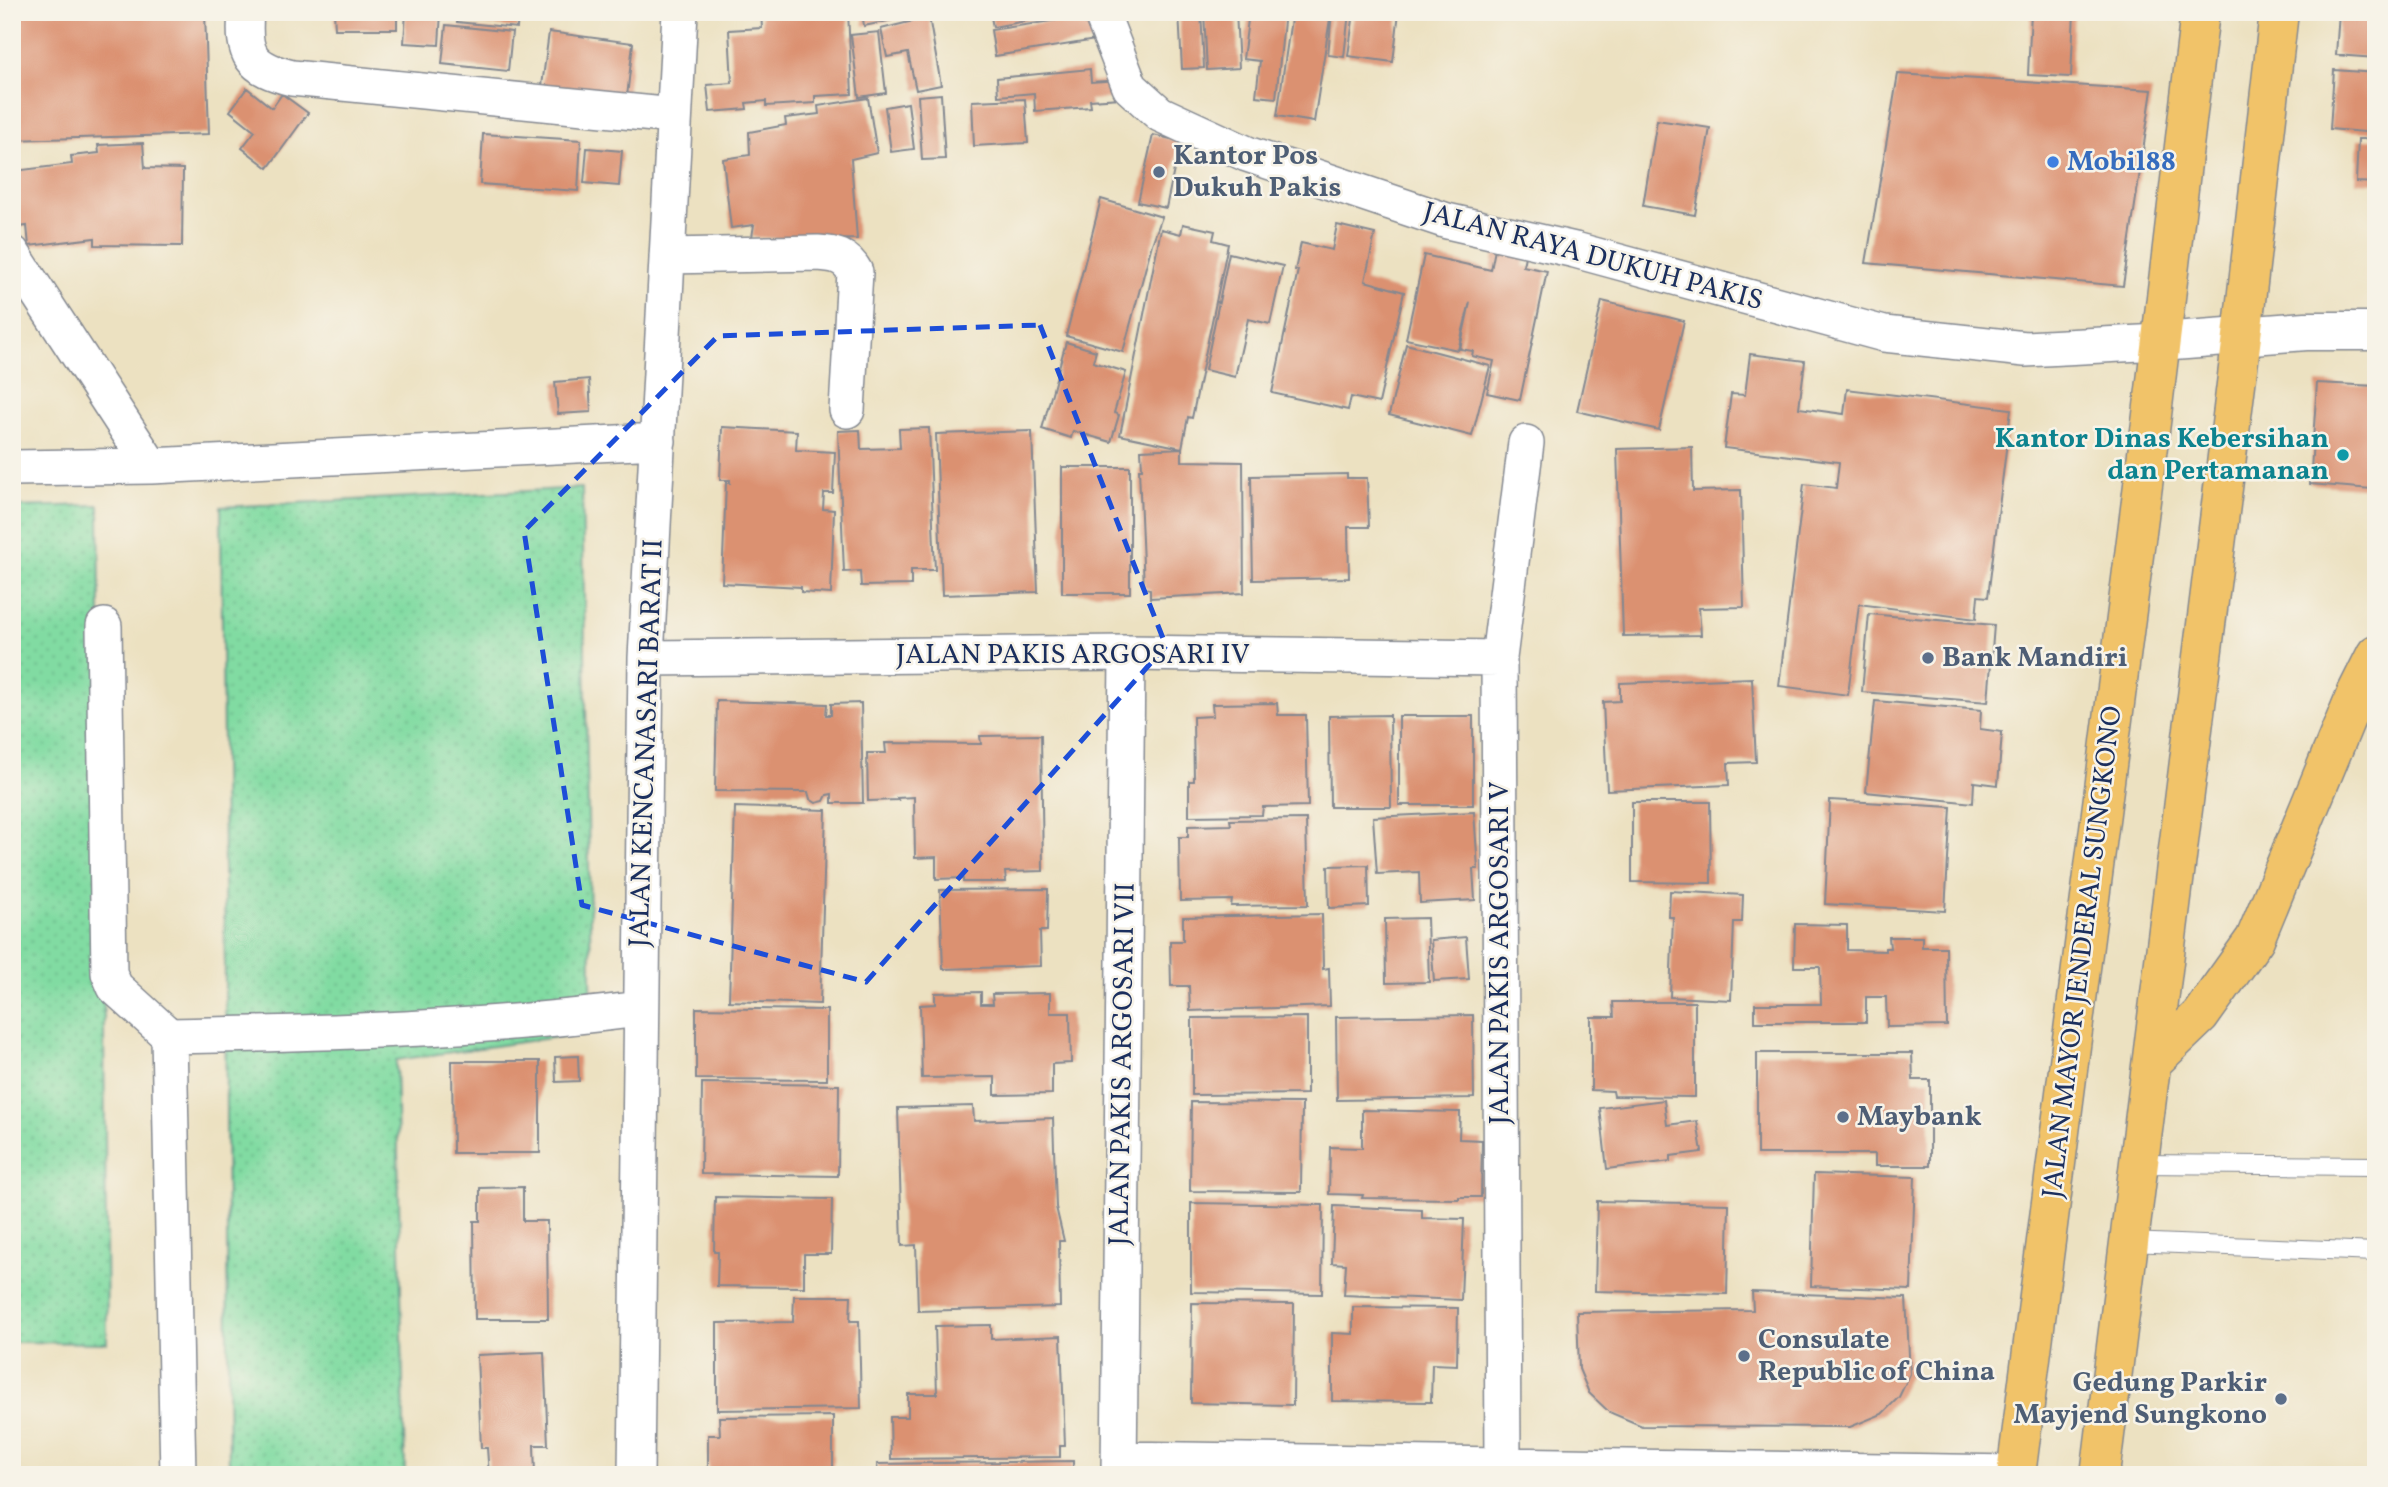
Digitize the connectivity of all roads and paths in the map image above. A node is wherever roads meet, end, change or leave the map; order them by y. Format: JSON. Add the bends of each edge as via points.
{"nodes":[{"id":1,"x":246,"y":12,"type":"edge"},
{"id":2,"x":680,"y":12,"type":"edge"},
{"id":3,"x":1101,"y":12,"type":"edge"},
{"id":4,"x":2200,"y":12,"type":"edge"},
{"id":5,"x":2279,"y":12,"type":"edge"},
{"id":6,"x":674,"y":116,"type":"junction"},
{"id":7,"x":12,"y":253,"type":"edge"},
{"id":8,"x":667,"y":256,"type":"junction"},
{"id":9,"x":2376,"y":331,"type":"edge"},
{"id":10,"x":2242,"y":335,"type":"junction"},
{"id":11,"x":2160,"y":342,"type":"junction"},
{"id":12,"x":847,"y":410,"type":"dead end"},
{"id":13,"x":658,"y":441,"type":"junction"},
{"id":14,"x":1526,"y":443,"type":"dead end"},
{"id":15,"x":151,"y":466,"type":"junction"},
{"id":16,"x":12,"y":468,"type":"edge"},
{"id":17,"x":104,"y":626,"type":"dead end"},
{"id":18,"x":1127,"y":653,"type":"junction"},
{"id":19,"x":2376,"y":654,"type":"edge"},
{"id":20,"x":646,"y":658,"type":"junction"},
{"id":21,"x":1499,"y":658,"type":"junction"},
{"id":22,"x":640,"y":1009,"type":"junction"},
{"id":23,"x":169,"y":1036,"type":"junction"},
{"id":24,"x":2152,"y":1062,"type":"junction"},
{"id":25,"x":2138,"y":1164,"type":"junction"},
{"id":26,"x":2376,"y":1166,"type":"edge"},
{"id":27,"x":2129,"y":1242,"type":"junction"},
{"id":28,"x":2376,"y":1252,"type":"edge"},
{"id":29,"x":1503,"y":1465,"type":"junction"},
{"id":30,"x":1119,"y":1467,"type":"edge"},
{"id":31,"x":2016,"y":1474,"type":"edge"},
{"id":32,"x":178,"y":1475,"type":"edge"},
{"id":33,"x":636,"y":1475,"type":"edge"},
{"id":34,"x":2100,"y":1475,"type":"edge"}],
"edges":[{"from":1,"to":6,"type":"street","via":[[247,40],[255,64],[292,78]]},
{"from":2,"to":6,"type":"street","name":"JALAN KENCANASARI BARAT II"},
{"from":3,"to":11,"type":"street","name":"JALAN RAYA DUKUH PAKIS","via":[[1130,87],[1160,114],[1247,154],[1447,221],[1575,250],[1884,334],[2025,349]]},
{"from":4,"to":11,"type":"main road","name":"JALAN MAYOR JENDERAL SUNGKONO"},
{"from":5,"to":10,"type":"main road"},
{"from":6,"to":8,"type":"street","name":"JALAN KENCANASARI BARAT II"},
{"from":7,"to":15,"type":"street"},
{"from":8,"to":12,"type":"street","via":[[818,253],[836,254],[849,261],[855,272]]},
{"from":8,"to":13,"type":"street","name":"JALAN KENCANASARI BARAT II"},
{"from":9,"to":10,"type":"street"},
{"from":10,"to":11,"type":"street"},
{"from":10,"to":24,"type":"main road"},
{"from":11,"to":31,"type":"main road","name":"JALAN MAYOR JENDERAL SUNGKONO"},
{"from":13,"to":15,"type":"street"},
{"from":13,"to":20,"type":"street","name":"JALAN KENCANASARI BARAT II"},
{"from":14,"to":21,"type":"street","name":"JALAN PAKIS ARGOSARI V"},
{"from":15,"to":16,"type":"street"},
{"from":17,"to":23,"type":"street","via":[[109,973],[115,987]]},
{"from":18,"to":20,"type":"street","name":"JALAN PAKIS ARGOSARI IV"},
{"from":18,"to":21,"type":"street","name":"JALAN PAKIS ARGOSARI IV"},
{"from":18,"to":30,"type":"street","name":"JALAN PAKIS ARGOSARI VII"},
{"from":19,"to":24,"type":"main road","via":[[2255,939],[2200,1016]]},
{"from":20,"to":22,"type":"street","name":"JALAN KENCANASARI BARAT II"},
{"from":21,"to":29,"type":"street","name":"JALAN PAKIS ARGOSARI V"},
{"from":22,"to":23,"type":"street","via":[[573,1018],[364,1030]]},
{"from":22,"to":33,"type":"street","name":"JALAN KENCANASARI BARAT II"},
{"from":23,"to":32,"type":"street"},
{"from":24,"to":25,"type":"main road"},
{"from":25,"to":26,"type":"lane"},
{"from":25,"to":27,"type":"main road"},
{"from":27,"to":28,"type":"lane"},
{"from":27,"to":34,"type":"main road"},
{"from":29,"to":30,"type":"street"},
{"from":29,"to":31,"type":"street"}]}
